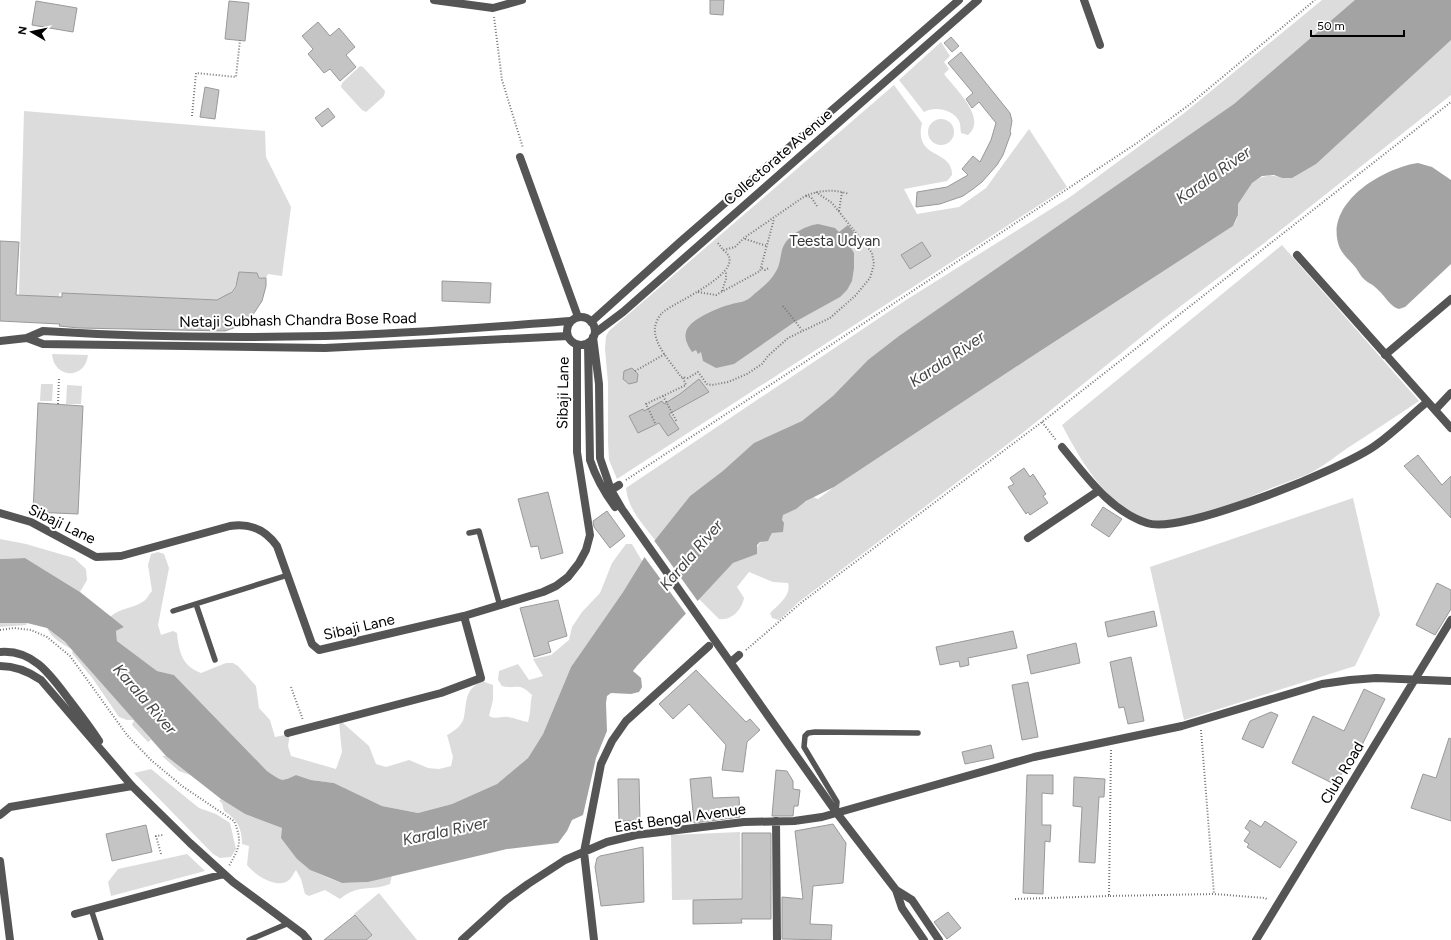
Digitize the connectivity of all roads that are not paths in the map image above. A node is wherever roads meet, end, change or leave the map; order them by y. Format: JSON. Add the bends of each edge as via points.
{"nodes":[{"id":1,"x":434,"y":0,"type":"edge"},
{"id":2,"x":522,"y":0,"type":"edge"},
{"id":3,"x":959,"y":0,"type":"edge"},
{"id":4,"x":978,"y":0,"type":"edge"},
{"id":5,"x":1084,"y":0,"type":"edge"},
{"id":6,"x":450,"y":1,"type":"edge"},
{"id":7,"x":493,"y":4,"type":"edge"},
{"id":8,"x":1100,"y":45,"type":"dead end"},
{"id":9,"x":883,"y":66,"type":"junction"},
{"id":10,"x":891,"y":75,"type":"junction"},
{"id":11,"x":521,"y":161,"type":"road end"},
{"id":12,"x":770,"y":164,"type":"junction"},
{"id":13,"x":779,"y":174,"type":"junction"},
{"id":14,"x":1296,"y":255,"type":"dead end"},
{"id":15,"x":1451,"y":299,"type":"edge"},
{"id":16,"x":578,"y":317,"type":"junction"},
{"id":17,"x":570,"y":321,"type":"junction"},
{"id":18,"x":591,"y":322,"type":"junction"},
{"id":19,"x":568,"y":336,"type":"junction"},
{"id":20,"x":27,"y":338,"type":"junction"},
{"id":21,"x":592,"y":338,"type":"junction"},
{"id":22,"x":0,"y":341,"type":"edge"},
{"id":23,"x":578,"y":345,"type":"junction"},
{"id":24,"x":1385,"y":355,"type":"junction"},
{"id":25,"x":1451,"y":393,"type":"edge"},
{"id":26,"x":1427,"y":402,"type":"junction"},
{"id":27,"x":1434,"y":410,"type":"junction"},
{"id":28,"x":1451,"y":428,"type":"edge"},
{"id":29,"x":1062,"y":447,"type":"road end"},
{"id":30,"x":619,"y":485,"type":"road end"},
{"id":31,"x":611,"y":490,"type":"junction"},
{"id":32,"x":1098,"y":491,"type":"junction"},
{"id":33,"x":0,"y":513,"type":"edge"},
{"id":34,"x":469,"y":534,"type":"dead end"},
{"id":35,"x":639,"y":535,"type":"junction"},
{"id":36,"x":1028,"y":538,"type":"dead end"},
{"id":37,"x":288,"y":575,"type":"junction"},
{"id":38,"x":196,"y":604,"type":"junction"},
{"id":39,"x":500,"y":606,"type":"junction"},
{"id":40,"x":173,"y":611,"type":"dead end"},
{"id":41,"x":464,"y":616,"type":"junction"},
{"id":42,"x":1451,"y":620,"type":"edge"},
{"id":43,"x":709,"y":646,"type":"dead end"},
{"id":44,"x":0,"y":652,"type":"edge"},
{"id":45,"x":739,"y":655,"type":"road end"},
{"id":46,"x":215,"y":660,"type":"dead end"},
{"id":47,"x":731,"y":662,"type":"junction"},
{"id":48,"x":0,"y":666,"type":"edge"},
{"id":49,"x":1415,"y":679,"type":"junction"},
{"id":50,"x":1451,"y":681,"type":"edge"},
{"id":51,"x":288,"y":733,"type":"dead end"},
{"id":52,"x":918,"y":733,"type":"dead end"},
{"id":53,"x":114,"y":764,"type":"junction"},
{"id":54,"x":132,"y":786,"type":"junction"},
{"id":55,"x":836,"y":812,"type":"junction"},
{"id":56,"x":0,"y":815,"type":"edge"},
{"id":57,"x":776,"y":821,"type":"junction"},
{"id":58,"x":584,"y":852,"type":"junction"},
{"id":59,"x":0,"y":861,"type":"edge"},
{"id":60,"x":224,"y":874,"type":"junction"},
{"id":61,"x":1,"y":877,"type":"edge"},
{"id":62,"x":896,"y":890,"type":"junction"},
{"id":63,"x":91,"y":909,"type":"junction"},
{"id":64,"x":75,"y":914,"type":"dead end"},
{"id":65,"x":289,"y":923,"type":"junction"},
{"id":66,"x":10,"y":940,"type":"edge"},
{"id":67,"x":101,"y":940,"type":"edge"},
{"id":68,"x":249,"y":940,"type":"edge"},
{"id":69,"x":308,"y":940,"type":"edge"},
{"id":70,"x":462,"y":940,"type":"edge"},
{"id":71,"x":594,"y":940,"type":"edge"},
{"id":72,"x":777,"y":940,"type":"edge"},
{"id":73,"x":924,"y":940,"type":"edge"},
{"id":74,"x":939,"y":940,"type":"edge"},
{"id":75,"x":1256,"y":940,"type":"edge"}],
"edges":[{"from":1,"to":6,"type":"street"},
{"from":2,"to":7,"type":"street"},
{"from":3,"to":9,"type":"street","name":"Collectorate Avenue"},
{"from":4,"to":10,"type":"street","name":"Collectorate Avenue"},
{"from":5,"to":8,"type":"street"},
{"from":6,"to":7,"type":"street"},
{"from":9,"to":10,"type":"street"},
{"from":9,"to":12,"type":"street","name":"Collectorate Avenue"},
{"from":10,"to":13,"type":"street","name":"Collectorate Avenue"},
{"from":11,"to":16,"type":"street"},
{"from":12,"to":13,"type":"street"},
{"from":12,"to":18,"type":"street","name":"Collectorate Avenue"},
{"from":13,"to":21,"type":"street","name":"Collectorate Avenue","via":[[712,237]]},
{"from":14,"to":24,"type":"street"},
{"from":15,"to":24,"type":"street"},
{"from":16,"to":17,"type":"street"},
{"from":16,"to":18,"type":"street"},
{"from":17,"to":19,"type":"street","via":[[567,328]]},
{"from":17,"to":20,"type":"street","name":"Netaji Subhash Chandra Bose Road","via":[[468,330],[326,336],[149,336],[44,331]]},
{"from":18,"to":21,"type":"street"},
{"from":19,"to":20,"type":"street","name":"Netaji Subhash Chandra Bose Road","via":[[325,348],[92,349],[48,348]]},
{"from":19,"to":23,"type":"street"},
{"from":20,"to":22,"type":"street","name":"Netaji Subhash Chandra Bose Road"},
{"from":21,"to":23,"type":"street"},
{"from":21,"to":31,"type":"street","via":[[599,384],[600,458]]},
{"from":21,"to":35,"type":"street","via":[[590,460],[604,492]]},
{"from":23,"to":39,"type":"street","name":"Sibaji Lane","via":[[576,436],[589,518],[590,535],[586,550],[580,563],[556,586]]},
{"from":24,"to":26,"type":"street"},
{"from":25,"to":27,"type":"street"},
{"from":26,"to":27,"type":"street"},
{"from":26,"to":32,"type":"street","via":[[1376,446],[1335,469],[1209,516],[1172,525],[1147,524]]},
{"from":27,"to":28,"type":"street"},
{"from":29,"to":32,"type":"street"},
{"from":30,"to":31,"type":"street"},
{"from":31,"to":35,"type":"street"},
{"from":32,"to":36,"type":"street"},
{"from":33,"to":37,"type":"street","name":"Sibaji Lane","via":[[31,522],[96,556],[121,556],[230,526],[246,525],[261,530],[272,540]]},
{"from":34,"to":39,"type":"lane","via":[[479,531]]},
{"from":35,"to":47,"type":"street"},
{"from":37,"to":38,"type":"lane"},
{"from":37,"to":41,"type":"street","name":"Sibaji Lane","via":[[312,644],[319,650]]},
{"from":38,"to":40,"type":"lane"},
{"from":38,"to":46,"type":"lane"},
{"from":39,"to":41,"type":"street","name":"Sibaji Lane"},
{"from":41,"to":51,"type":"street","via":[[481,678],[441,693]]},
{"from":42,"to":49,"type":"street","name":"Club Road"},
{"from":43,"to":58,"type":"street","via":[[634,712],[615,736],[598,777]]},
{"from":44,"to":53,"type":"street","via":[[23,655],[46,670]]},
{"from":45,"to":47,"type":"street"},
{"from":47,"to":55,"type":"street"},
{"from":48,"to":53,"type":"street","via":[[26,670],[41,680]]},
{"from":49,"to":50,"type":"street","name":"East Bengal Avenue"},
{"from":49,"to":55,"type":"street","name":"East Bengal Avenue","via":[[1350,680],[1322,684],[1183,726],[1034,757]]},
{"from":49,"to":75,"type":"street","name":"Club Road"},
{"from":52,"to":55,"type":"lane","via":[[815,732],[804,736],[804,747],[837,802]]},
{"from":53,"to":54,"type":"street"},
{"from":54,"to":56,"type":"street","via":[[10,807]]},
{"from":54,"to":60,"type":"street"},
{"from":55,"to":57,"type":"street","name":"East Bengal Avenue","via":[[794,821]]},
{"from":55,"to":62,"type":"street"},
{"from":57,"to":58,"type":"street","name":"East Bengal Avenue","via":[[744,822],[636,835],[607,842]]},
{"from":57,"to":72,"type":"street"},
{"from":58,"to":70,"type":"street","name":"East Bengal Avenue","via":[[565,860],[528,884],[506,900]]},
{"from":58,"to":71,"type":"street"},
{"from":59,"to":61,"type":"street"},
{"from":60,"to":63,"type":"street"},
{"from":60,"to":65,"type":"street"},
{"from":61,"to":66,"type":"street"},
{"from":62,"to":73,"type":"street","via":[[902,908]]},
{"from":62,"to":74,"type":"street","via":[[912,900]]},
{"from":63,"to":64,"type":"street"},
{"from":63,"to":67,"type":"lane"},
{"from":65,"to":68,"type":"lane"},
{"from":65,"to":69,"type":"street"}]}
